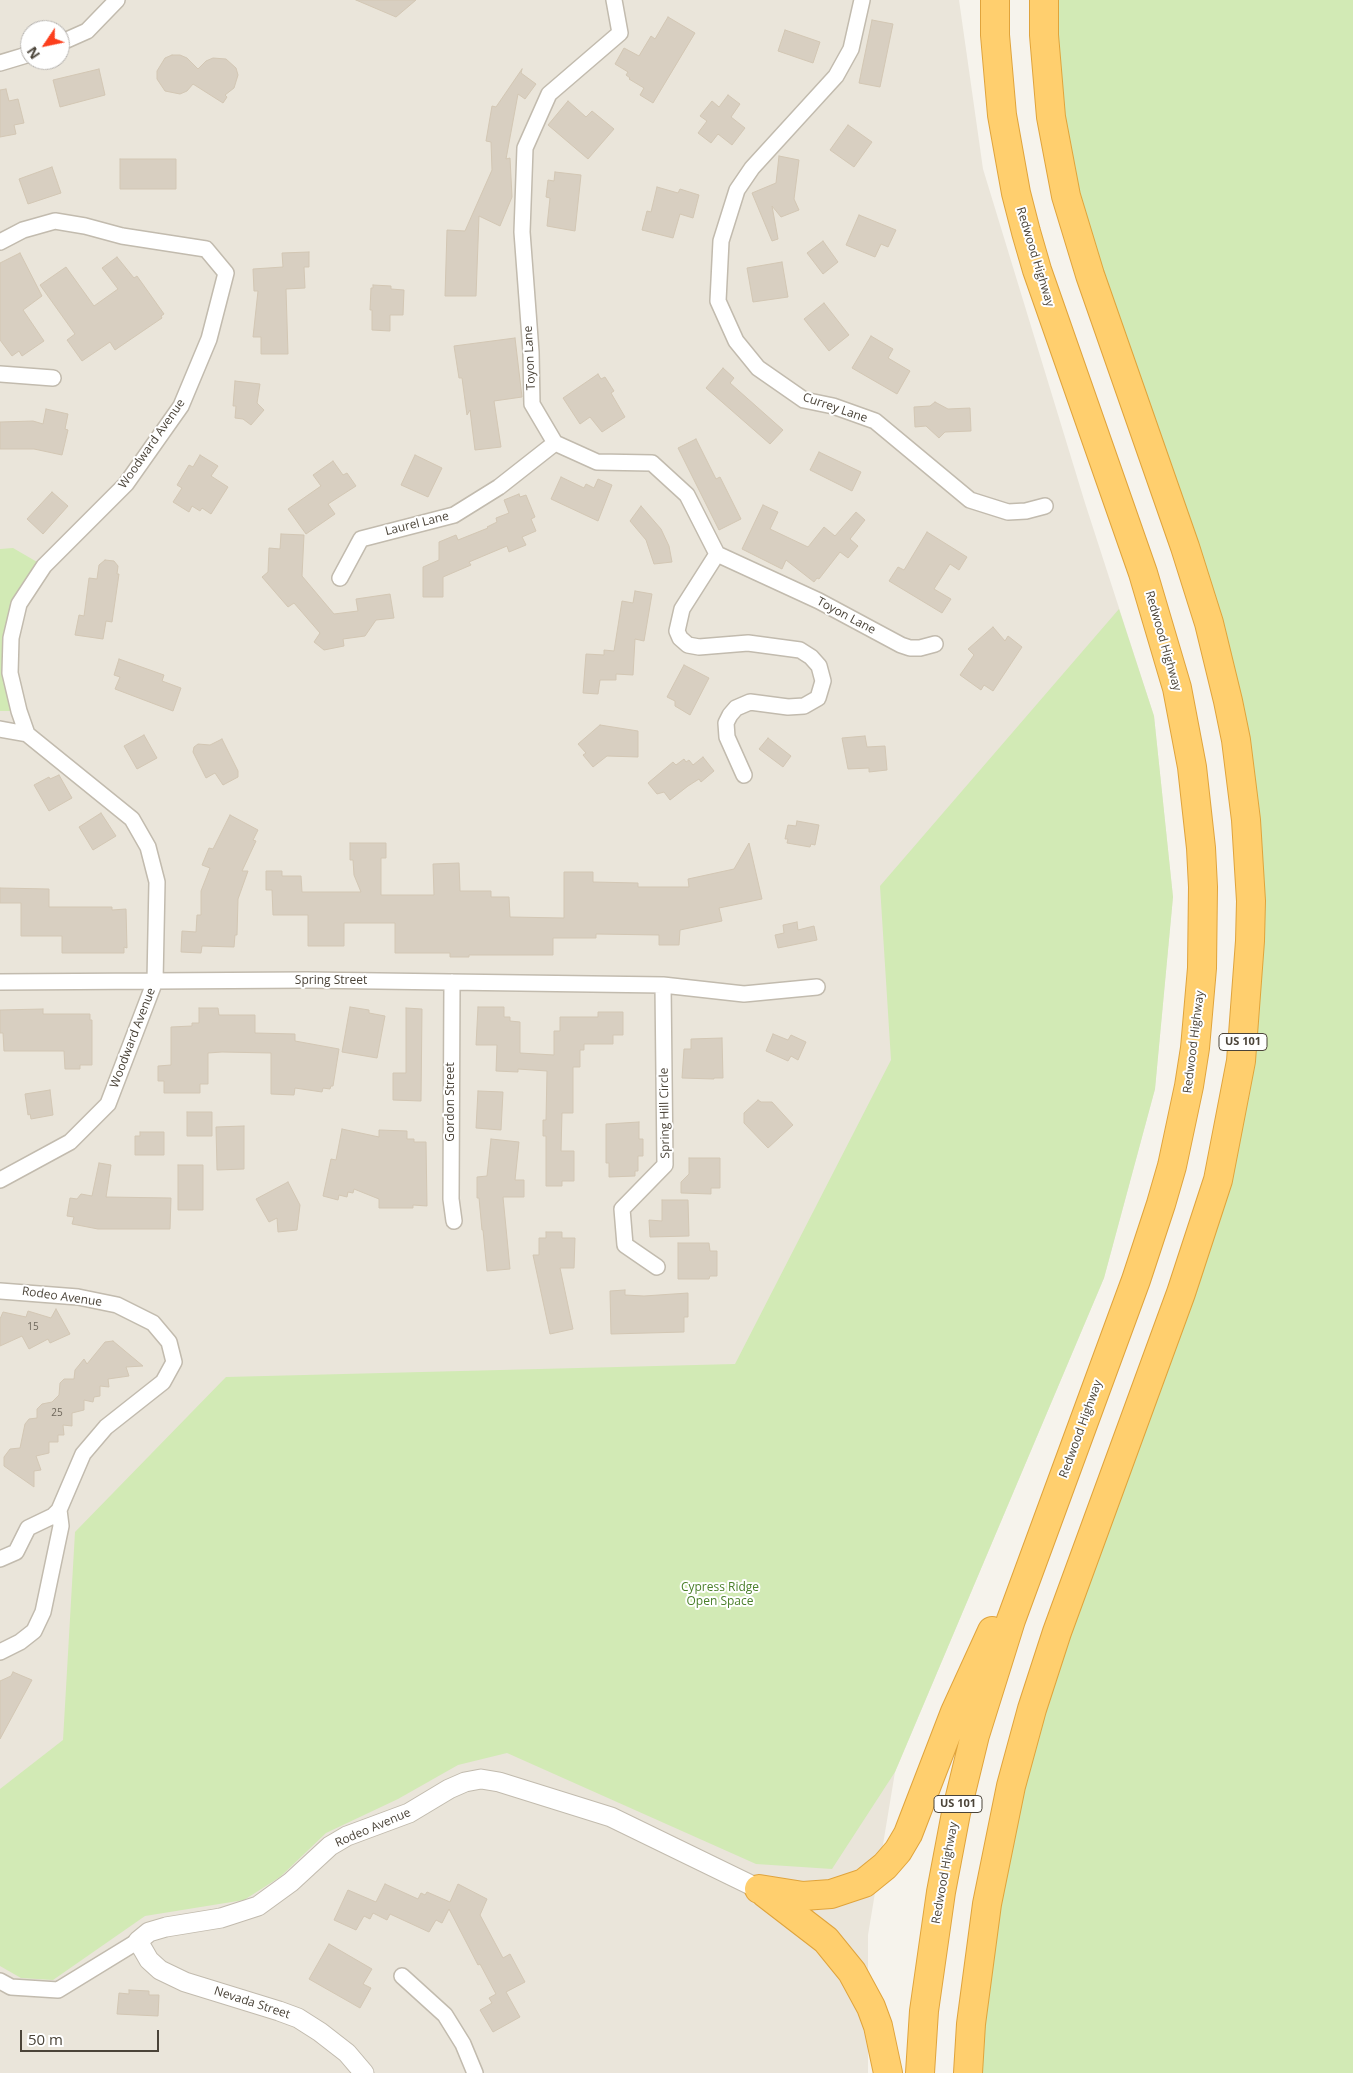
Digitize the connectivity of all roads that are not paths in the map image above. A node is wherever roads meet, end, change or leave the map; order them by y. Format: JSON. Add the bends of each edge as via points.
{"nodes":[{"id":1,"x":116,"y":0,"type":"edge"},
{"id":2,"x":614,"y":0,"type":"edge"},
{"id":3,"x":862,"y":0,"type":"edge"},
{"id":4,"x":995,"y":0,"type":"edge"},
{"id":5,"x":1044,"y":0,"type":"edge"},
{"id":6,"x":70,"y":39,"type":"edge"},
{"id":7,"x":20,"y":57,"type":"edge"},
{"id":8,"x":0,"y":63,"type":"edge"},
{"id":9,"x":0,"y":242,"type":"edge"},
{"id":10,"x":0,"y":374,"type":"edge"},
{"id":11,"x":53,"y":378,"type":"dead end"},
{"id":12,"x":555,"y":443,"type":"junction"},
{"id":13,"x":1045,"y":506,"type":"dead end"},
{"id":14,"x":717,"y":554,"type":"junction"},
{"id":15,"x":340,"y":578,"type":"dead end"},
{"id":16,"x":935,"y":644,"type":"dead end"},
{"id":17,"x":0,"y":729,"type":"edge"},
{"id":18,"x":26,"y":734,"type":"junction"},
{"id":19,"x":744,"y":775,"type":"dead end"},
{"id":20,"x":155,"y":981,"type":"junction"},
{"id":21,"x":0,"y":982,"type":"edge"},
{"id":22,"x":452,"y":982,"type":"junction"},
{"id":23,"x":662,"y":985,"type":"junction"},
{"id":24,"x":817,"y":987,"type":"dead end"},
{"id":25,"x":0,"y":1180,"type":"edge"},
{"id":26,"x":454,"y":1221,"type":"dead end"},
{"id":27,"x":657,"y":1267,"type":"dead end"},
{"id":28,"x":0,"y":1291,"type":"edge"},
{"id":29,"x":59,"y":1510,"type":"junction"},
{"id":30,"x":1038,"y":1545,"type":"junction"},
{"id":31,"x":0,"y":1559,"type":"edge"},
{"id":32,"x":0,"y":1652,"type":"edge"},
{"id":33,"x":759,"y":1889,"type":"junction"},
{"id":34,"x":138,"y":1941,"type":"junction"},
{"id":35,"x":402,"y":1976,"type":"dead end"},
{"id":36,"x":0,"y":1981,"type":"edge"},
{"id":37,"x":364,"y":2073,"type":"edge"},
{"id":38,"x":475,"y":2073,"type":"edge"},
{"id":39,"x":888,"y":2073,"type":"edge"},
{"id":40,"x":920,"y":2073,"type":"edge"},
{"id":41,"x":968,"y":2073,"type":"edge"}],
"edges":[{"from":1,"to":6,"type":"street","via":[[88,31]]},
{"from":2,"to":12,"type":"street","name":"Toyon Lane","via":[[620,33],[548,94],[525,148],[522,232],[532,404]]},
{"from":3,"to":13,"type":"street","name":"Currey Lane","via":[[851,49],[836,76],[752,168],[737,190],[721,241],[718,301],[736,341],[758,368],[804,400],[832,406],[874,422],[970,500],[1008,512]]},
{"from":4,"to":30,"type":"highway","name":"Redwood Highway","number":"US 101","via":[[1002,115],[1016,193],[1037,270],[1167,650],[1192,767],[1203,887],[1202,968],[1195,1048],[1172,1166],[1149,1243]]},
{"from":5,"to":41,"type":"highway","number":"US 101","via":[[1051,117],[1066,196],[1090,275],[1191,566],[1228,701],[1246,820],[1250,941],[1241,1061],[1218,1180],[1185,1284],[1051,1647],[1011,1786],[986,1914]]},
{"from":7,"to":8,"type":"street"},
{"from":9,"to":18,"type":"street","name":"Woodward Avenue","via":[[23,230],[55,221],[122,236],[206,249],[226,273],[208,339],[181,406],[126,484],[44,566],[19,604],[10,638],[10,673]]},
{"from":10,"to":11,"type":"street"},
{"from":12,"to":14,"type":"street","via":[[597,462],[652,463],[687,495]]},
{"from":12,"to":15,"type":"street","name":"Laurel Lane","via":[[499,487],[454,515],[361,538]]},
{"from":14,"to":16,"type":"street","name":"Toyon Lane","via":[[819,601],[901,645],[920,648]]},
{"from":14,"to":19,"type":"street","via":[[682,609],[677,631],[680,638],[688,645],[699,647],[748,643],[800,650],[819,666],[823,681],[818,698],[804,706],[750,702],[736,708],[730,715],[726,723],[727,737]]},
{"from":17,"to":18,"type":"street"},
{"from":18,"to":20,"type":"street","name":"Woodward Avenue","via":[[132,818],[148,848],[157,882]]},
{"from":20,"to":21,"type":"street","name":"Spring Street"},
{"from":20,"to":22,"type":"street","name":"Spring Street"},
{"from":20,"to":25,"type":"street","name":"Woodward Avenue","via":[[108,1104],[70,1142]]},
{"from":22,"to":23,"type":"street","name":"Spring Street"},
{"from":22,"to":26,"type":"street","name":"Gordon Street","via":[[451,1199]]},
{"from":23,"to":24,"type":"street","name":"Spring Street","via":[[744,994]]},
{"from":23,"to":27,"type":"street","name":"Spring Hill Circle","via":[[666,1165],[622,1209],[625,1245]]},
{"from":28,"to":29,"type":"street","name":"Rodeo Avenue","via":[[78,1297],[117,1306],[153,1323],[169,1342],[174,1362],[163,1382],[106,1426],[83,1454]]},
{"from":29,"to":31,"type":"street","via":[[28,1528],[16,1552]]},
{"from":29,"to":32,"type":"street","name":"Rodeo Avenue","via":[[61,1526],[43,1612],[34,1631]]},
{"from":30,"to":33,"type":"highway","via":[[973,1671],[912,1825],[892,1858],[872,1878],[840,1892],[803,1896]]},
{"from":30,"to":40,"type":"highway","name":"Redwood Highway","number":"US 101","via":[[986,1696],[956,1813],[931,1961]]},
{"from":33,"to":34,"type":"street","name":"Rodeo Avenue","via":[[611,1817],[481,1779],[465,1782],[409,1813],[347,1836],[330,1846],[291,1882],[258,1906],[221,1918],[166,1926],[149,1932]]},
{"from":33,"to":39,"type":"highway","via":[[826,1940],[853,1973],[878,2026]]},
{"from":34,"to":36,"type":"street","name":"Rodeo Avenue","via":[[58,1990],[11,1987]]},
{"from":34,"to":37,"type":"street","name":"Nevada Street","via":[[149,1960],[160,1970],[185,1982],[298,2018],[347,2053]]},
{"from":35,"to":38,"type":"street","via":[[444,2015],[463,2044]]}]}
